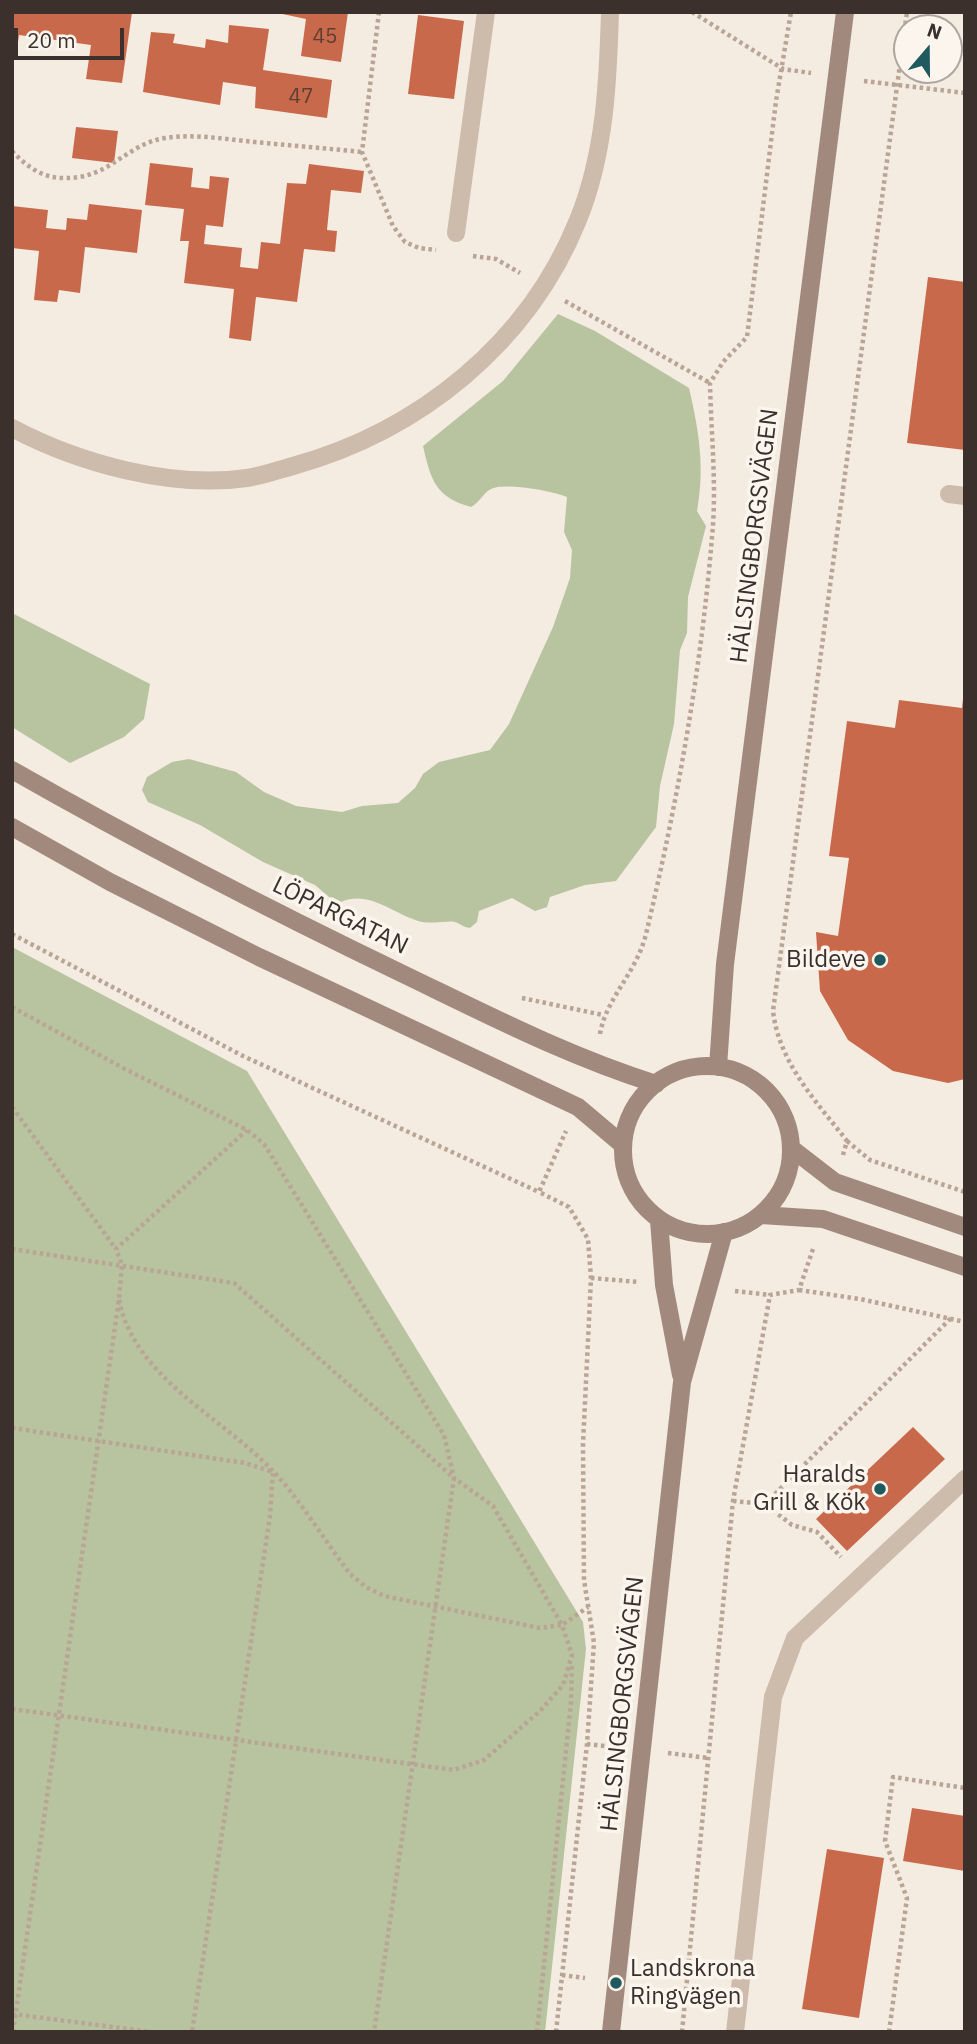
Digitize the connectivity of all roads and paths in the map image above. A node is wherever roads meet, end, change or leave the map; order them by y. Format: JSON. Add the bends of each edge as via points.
{"nodes":[{"id":1,"x":379,"y":12,"type":"edge"},
{"id":2,"x":486,"y":12,"type":"edge"},
{"id":3,"x":610,"y":12,"type":"edge"},
{"id":4,"x":791,"y":12,"type":"edge"},
{"id":5,"x":845,"y":12,"type":"edge"},
{"id":6,"x":907,"y":12,"type":"edge"},
{"id":7,"x":12,"y":151,"type":"edge"},
{"id":8,"x":362,"y":152,"type":"junction"},
{"id":9,"x":456,"y":233,"type":"dead end"},
{"id":10,"x":443,"y":251,"type":"dead end"},
{"id":11,"x":468,"y":255,"type":"dead end"},
{"id":12,"x":520,"y":273,"type":"junction"},
{"id":13,"x":526,"y":277,"type":"dead end"},
{"id":14,"x":511,"y":284,"type":"dead end"},
{"id":15,"x":560,"y":298,"type":"dead end"},
{"id":16,"x":710,"y":383,"type":"junction"},
{"id":17,"x":12,"y":428,"type":"edge"},
{"id":18,"x":12,"y":770,"type":"edge"},
{"id":19,"x":12,"y":827,"type":"edge"},
{"id":20,"x":12,"y":934,"type":"edge"},
{"id":21,"x":12,"y":1007,"type":"edge"},
{"id":22,"x":594,"y":1064,"type":"junction"},
{"id":23,"x":718,"y":1067,"type":"junction"},
{"id":24,"x":656,"y":1083,"type":"junction"},
{"id":25,"x":12,"y":1107,"type":"edge"},
{"id":26,"x":578,"y":1107,"type":"junction"},
{"id":27,"x":247,"y":1130,"type":"junction"},
{"id":28,"x":847,"y":1141,"type":"junction"},
{"id":29,"x":623,"y":1145,"type":"junction"},
{"id":30,"x":791,"y":1148,"type":"junction"},
{"id":31,"x":835,"y":1182,"type":"junction"},
{"id":32,"x":539,"y":1192,"type":"junction"},
{"id":33,"x":965,"y":1192,"type":"edge"},
{"id":34,"x":761,"y":1215,"type":"junction"},
{"id":35,"x":823,"y":1219,"type":"junction"},
{"id":36,"x":659,"y":1220,"type":"junction"},
{"id":37,"x":965,"y":1227,"type":"edge"},
{"id":38,"x":724,"y":1232,"type":"junction"},
{"id":39,"x":12,"y":1249,"type":"edge"},
{"id":40,"x":116,"y":1250,"type":"junction"},
{"id":41,"x":122,"y":1265,"type":"junction"},
{"id":42,"x":965,"y":1268,"type":"edge"},
{"id":43,"x":799,"y":1290,"type":"junction"},
{"id":44,"x":119,"y":1300,"type":"junction"},
{"id":45,"x":952,"y":1317,"type":"junction"},
{"id":46,"x":965,"y":1322,"type":"edge"},
{"id":47,"x":682,"y":1382,"type":"junction"},
{"id":48,"x":12,"y":1428,"type":"edge"},
{"id":49,"x":97,"y":1440,"type":"junction"},
{"id":50,"x":274,"y":1472,"type":"junction"},
{"id":51,"x":454,"y":1478,"type":"junction"},
{"id":52,"x":965,"y":1479,"type":"edge"},
{"id":53,"x":733,"y":1501,"type":"junction"},
{"id":54,"x":765,"y":1504,"type":"junction"},
{"id":55,"x":858,"y":1575,"type":"junction"},
{"id":56,"x":434,"y":1604,"type":"junction"},
{"id":57,"x":588,"y":1607,"type":"junction"},
{"id":58,"x":562,"y":1625,"type":"junction"},
{"id":59,"x":572,"y":1655,"type":"junction"},
{"id":60,"x":12,"y":1709,"type":"edge"},
{"id":61,"x":58,"y":1716,"type":"junction"},
{"id":62,"x":235,"y":1740,"type":"junction"},
{"id":63,"x":412,"y":1767,"type":"junction"},
{"id":64,"x":965,"y":1788,"type":"edge"},
{"id":65,"x":562,"y":1975,"type":"junction"},
{"id":66,"x":585,"y":1978,"type":"dead end"},
{"id":67,"x":14,"y":2014,"type":"edge"},
{"id":68,"x":13,"y":2032,"type":"edge"},
{"id":69,"x":152,"y":2032,"type":"edge"},
{"id":70,"x":192,"y":2032,"type":"edge"},
{"id":71,"x":374,"y":2032,"type":"edge"},
{"id":72,"x":537,"y":2032,"type":"edge"},
{"id":73,"x":556,"y":2032,"type":"edge"},
{"id":74,"x":611,"y":2032,"type":"edge"},
{"id":75,"x":682,"y":2032,"type":"edge"},
{"id":76,"x":736,"y":2032,"type":"edge"},
{"id":77,"x":889,"y":2032,"type":"edge"}],
"edges":[{"from":1,"to":8,"type":"path"},
{"from":2,"to":9,"type":"street"},
{"from":3,"to":17,"type":"street","via":[[608,91],[596,164],[579,220],[543,288],[511,331],[456,386],[395,426],[332,455],[246,478],[143,474],[88,460]]},
{"from":4,"to":16,"type":"path","via":[[747,337]]},
{"from":5,"to":23,"type":"street","name":"HÄLSINGBORGSVÄGEN","via":[[725,964]]},
{"from":6,"to":28,"type":"path","via":[[773,1011],[786,1058]]},
{"from":7,"to":8,"type":"path","via":[[35,171],[59,178],[83,178],[108,169],[133,151],[171,137]]},
{"from":8,"to":10,"type":"path","via":[[393,226],[405,242]]},
{"from":11,"to":12,"type":"path","via":[[496,259]]},
{"from":12,"to":13,"type":"path"},
{"from":12,"to":14,"type":"path"},
{"from":15,"to":16,"type":"path"},
{"from":16,"to":22,"type":"path","via":[[713,535],[679,782],[642,950],[603,1016]]},
{"from":18,"to":22,"type":"street","name":"LÖPARGATAN","via":[[180,864]]},
{"from":19,"to":26,"type":"street","via":[[259,957]]},
{"from":20,"to":32,"type":"path","via":[[243,1056]]},
{"from":21,"to":27,"type":"path"},
{"from":22,"to":24,"type":"street","name":"LÖPARGATAN"},
{"from":23,"to":24,"type":"street","via":[[679,1071]]},
{"from":23,"to":30,"type":"street","via":[[750,1078],[769,1094],[783,1115]]},
{"from":24,"to":29,"type":"street","via":[[632,1111]]},
{"from":25,"to":40,"type":"path"},
{"from":26,"to":29,"type":"street"},
{"from":26,"to":32,"type":"path"},
{"from":27,"to":40,"type":"path"},
{"from":27,"to":51,"type":"path","via":[[264,1144],[444,1435]]},
{"from":28,"to":31,"type":"path"},
{"from":28,"to":33,"type":"path","via":[[870,1160]]},
{"from":29,"to":36,"type":"street","via":[[631,1188]]},
{"from":30,"to":31,"type":"street"},
{"from":30,"to":34,"type":"street","via":[[784,1185]]},
{"from":31,"to":37,"type":"street"},
{"from":32,"to":57,"type":"path","via":[[569,1206],[588,1239],[591,1278],[583,1444]]},
{"from":34,"to":35,"type":"street"},
{"from":34,"to":38,"type":"street"},
{"from":35,"to":42,"type":"street"},
{"from":35,"to":43,"type":"path"},
{"from":36,"to":38,"type":"street","via":[[690,1233]]},
{"from":36,"to":47,"type":"street","name":"HÄLSINGBORGSVÄGEN","via":[[664,1285]]},
{"from":38,"to":47,"type":"street","name":"HÄLSINGBORGSVÄGEN"},
{"from":39,"to":41,"type":"path"},
{"from":40,"to":41,"type":"path"},
{"from":41,"to":44,"type":"path"},
{"from":41,"to":51,"type":"path","via":[[234,1283]]},
{"from":43,"to":45,"type":"path"},
{"from":43,"to":53,"type":"path","via":[[770,1295]]},
{"from":44,"to":49,"type":"path"},
{"from":44,"to":50,"type":"path","via":[[123,1323],[150,1361]]},
{"from":45,"to":46,"type":"path"},
{"from":45,"to":54,"type":"path"},
{"from":47,"to":74,"type":"street","name":"HÄLSINGBORGSVÄGEN"},
{"from":48,"to":49,"type":"path"},
{"from":49,"to":50,"type":"path","via":[[245,1463]]},
{"from":49,"to":61,"type":"path"},
{"from":50,"to":56,"type":"path","via":[[343,1564],[366,1587]]},
{"from":50,"to":62,"type":"path"},
{"from":51,"to":56,"type":"path"},
{"from":51,"to":58,"type":"path","via":[[493,1506]]},
{"from":52,"to":55,"type":"street"},
{"from":53,"to":54,"type":"path"},
{"from":53,"to":75,"type":"path"},
{"from":54,"to":55,"type":"path","via":[[792,1525],[817,1532]]},
{"from":55,"to":76,"type":"street","via":[[795,1637],[773,1697]]},
{"from":56,"to":58,"type":"path","via":[[540,1628]]},
{"from":56,"to":63,"type":"path"},
{"from":57,"to":58,"type":"path"},
{"from":57,"to":65,"type":"path","via":[[594,1643],[587,1744]]},
{"from":58,"to":59,"type":"path"},
{"from":59,"to":63,"type":"path","via":[[563,1685],[484,1760],[454,1770]]},
{"from":59,"to":72,"type":"path","via":[[572,1702]]},
{"from":60,"to":61,"type":"path"},
{"from":61,"to":62,"type":"path"},
{"from":61,"to":67,"type":"path"},
{"from":62,"to":63,"type":"path"},
{"from":62,"to":70,"type":"path"},
{"from":63,"to":71,"type":"path"},
{"from":64,"to":77,"type":"path","via":[[893,1777],[884,1841],[907,1898]]},
{"from":65,"to":66,"type":"path"},
{"from":65,"to":73,"type":"path"},
{"from":67,"to":68,"type":"path"},
{"from":67,"to":69,"type":"path"}]}
